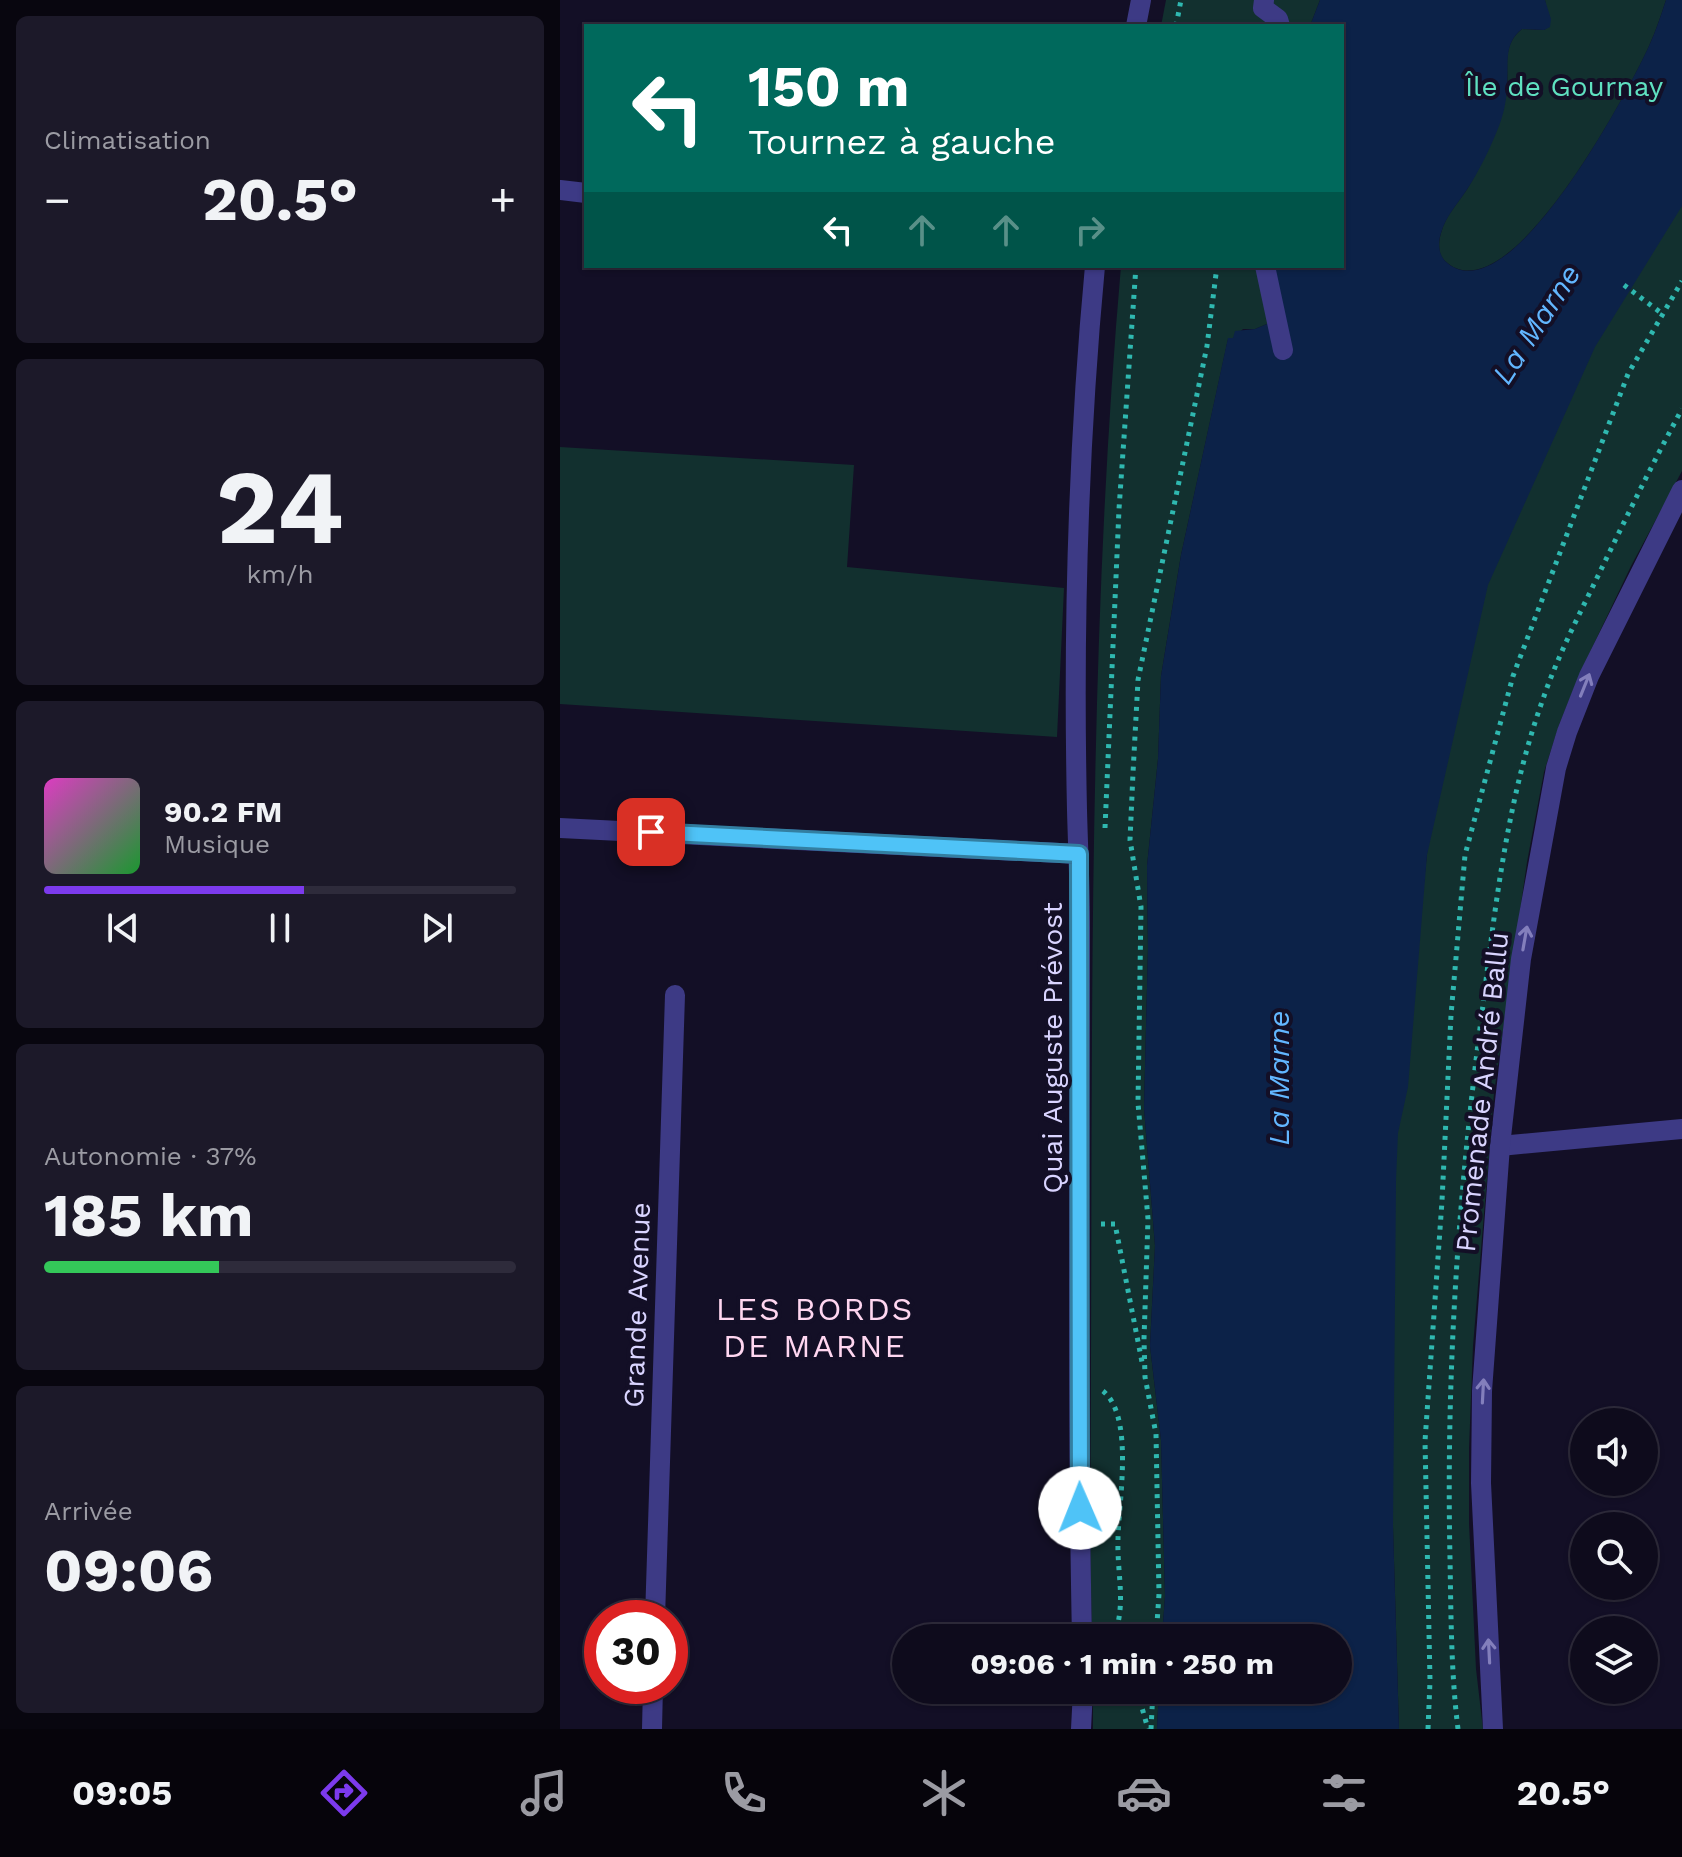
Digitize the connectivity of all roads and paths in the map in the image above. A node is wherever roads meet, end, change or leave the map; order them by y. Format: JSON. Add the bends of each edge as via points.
{"nodes":[{"id":1,"x":1141,"y":0,"type":"edge"},
{"id":2,"x":1181,"y":0,"type":"edge"},
{"id":3,"x":1264,"y":0,"type":"edge"},
{"id":4,"x":1136,"y":24,"type":"edge"},
{"id":5,"x":1176,"y":24,"type":"edge"},
{"id":6,"x":1279,"y":24,"type":"edge"},
{"id":7,"x":560,"y":190,"type":"edge"},
{"id":8,"x":584,"y":193,"type":"edge"},
{"id":9,"x":1095,"y":268,"type":"edge"},
{"id":10,"x":1136,"y":268,"type":"edge"},
{"id":11,"x":1217,"y":268,"type":"edge"},
{"id":12,"x":1265,"y":268,"type":"edge"},
{"id":13,"x":1682,"y":281,"type":"edge"},
{"id":14,"x":1624,"y":285,"type":"dead end"},
{"id":15,"x":1664,"y":315,"type":"junction"},
{"id":16,"x":1283,"y":350,"type":"dead end"},
{"id":17,"x":1682,"y":490,"type":"edge"},
{"id":18,"x":560,"y":828,"type":"edge"},
{"id":19,"x":1105,"y":829,"type":"dead end"},
{"id":20,"x":1079,"y":854,"type":"junction"},
{"id":21,"x":675,"y":995,"type":"dead end"},
{"id":22,"x":1682,"y":1129,"type":"edge"},
{"id":23,"x":1500,"y":1146,"type":"junction"},
{"id":24,"x":1103,"y":1209,"type":"dead end"},
{"id":25,"x":1115,"y":1224,"type":"dead end"},
{"id":26,"x":1103,"y":1239,"type":"dead end"},
{"id":27,"x":1145,"y":1377,"type":"junction"},
{"id":28,"x":1103,"y":1379,"type":"dead end"},
{"id":29,"x":1103,"y":1391,"type":"junction"},
{"id":30,"x":1104,"y":1406,"type":"dead end"},
{"id":31,"x":656,"y":1600,"type":"edge"},
{"id":32,"x":1082,"y":1624,"type":"edge"},
{"id":33,"x":1119,"y":1624,"type":"edge"},
{"id":34,"x":1157,"y":1624,"type":"edge"},
{"id":35,"x":653,"y":1704,"type":"edge"},
{"id":36,"x":1082,"y":1704,"type":"edge"},
{"id":37,"x":1142,"y":1704,"type":"edge"},
{"id":38,"x":1152,"y":1704,"type":"edge"},
{"id":39,"x":652,"y":1729,"type":"edge"},
{"id":40,"x":1081,"y":1729,"type":"edge"},
{"id":41,"x":1150,"y":1729,"type":"edge"},
{"id":42,"x":1428,"y":1729,"type":"edge"},
{"id":43,"x":1493,"y":1729,"type":"edge"}],
"edges":[{"from":1,"to":4,"type":"street"},
{"from":2,"to":5,"type":"path"},
{"from":3,"to":6,"type":"street","via":[[1263,8]]},
{"from":7,"to":8,"type":"street"},
{"from":9,"to":20,"type":"street","name":"Quai Auguste Prévost","via":[[1078,544]]},
{"from":10,"to":19,"type":"path"},
{"from":11,"to":27,"type":"path","via":[[1207,346],[1138,680],[1130,840],[1141,907],[1138,1103],[1148,1219]]},
{"from":12,"to":16,"type":"street"},
{"from":13,"to":15,"type":"path"},
{"from":14,"to":15,"type":"path"},
{"from":15,"to":42,"type":"path","via":[[1628,374],[1513,676],[1465,855],[1425,1441]]},
{"from":23,"to":17,"type":"street","name":"Promenade André Ballu","one_way":true,"via":[[1521,959],[1556,768],[1589,676]]},
{"from":18,"to":20,"type":"street"},
{"from":20,"to":32,"type":"street","name":"Quai Auguste Prévost"},
{"from":21,"to":31,"type":"street","name":"Grande Avenue"},
{"from":22,"to":23,"type":"street"},
{"from":43,"to":23,"type":"street","name":"Promenade André Ballu","one_way":true,"via":[[1482,1391]]},
{"from":24,"to":26,"type":"path"},
{"from":25,"to":27,"type":"path"},
{"from":27,"to":34,"type":"path","via":[[1156,1434]]},
{"from":28,"to":29,"type":"path"},
{"from":29,"to":30,"type":"path"},
{"from":29,"to":33,"type":"path","via":[[1117,1409],[1121,1456]]},
{"from":35,"to":39,"type":"street"},
{"from":36,"to":40,"type":"street"},
{"from":37,"to":41,"type":"path"},
{"from":38,"to":41,"type":"path"}]}
